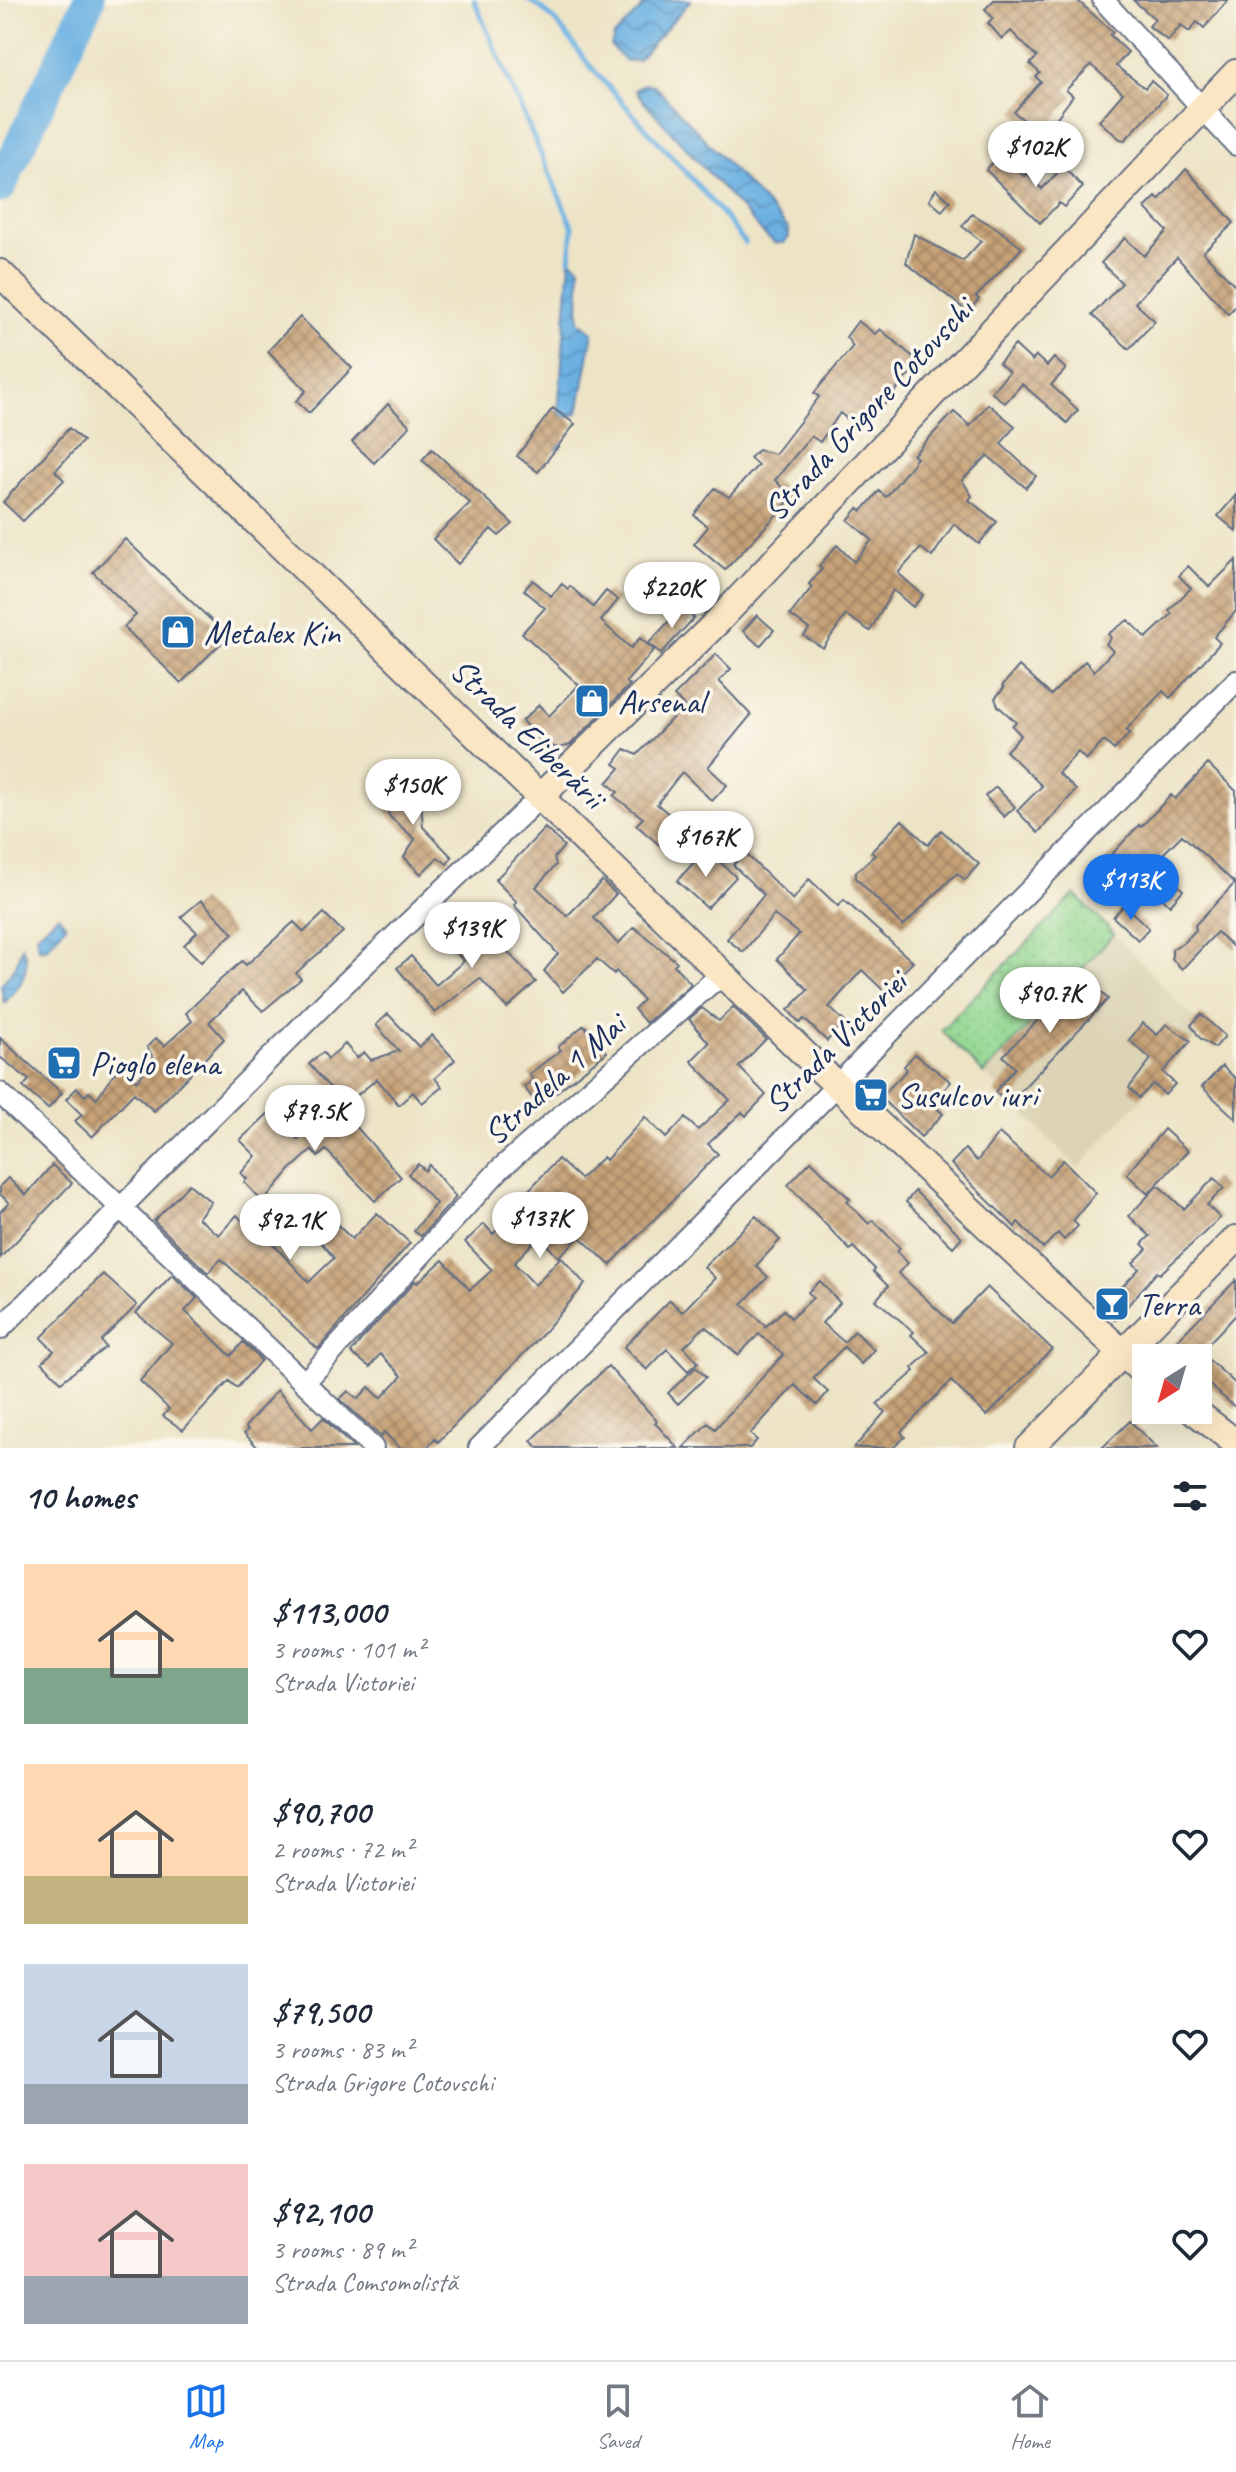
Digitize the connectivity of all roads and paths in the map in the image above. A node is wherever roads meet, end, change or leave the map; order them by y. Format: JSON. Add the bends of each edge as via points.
{"nodes":[{"id":1,"x":1103,"y":0,"type":"edge"},
{"id":2,"x":1236,"y":73,"type":"edge"},
{"id":3,"x":1202,"y":107,"type":"junction"},
{"id":4,"x":1236,"y":145,"type":"edge"},
{"id":5,"x":5,"y":278,"type":"edge"},
{"id":6,"x":1236,"y":681,"type":"edge"},
{"id":7,"x":542,"y":795,"type":"junction"},
{"id":8,"x":726,"y":976,"type":"junction"},
{"id":9,"x":837,"y":1086,"type":"junction"},
{"id":10,"x":0,"y":1093,"type":"edge"},
{"id":11,"x":122,"y":1206,"type":"junction"},
{"id":12,"x":1236,"y":1239,"type":"edge"},
{"id":13,"x":0,"y":1329,"type":"edge"},
{"id":14,"x":1122,"y":1354,"type":"junction"},
{"id":15,"x":1132,"y":1363,"type":"edge"},
{"id":16,"x":304,"y":1383,"type":"junction"},
{"id":17,"x":1211,"y":1424,"type":"edge"},
{"id":18,"x":1236,"y":1443,"type":"edge"},
{"id":19,"x":373,"y":1448,"type":"edge"},
{"id":20,"x":479,"y":1448,"type":"edge"},
{"id":21,"x":1029,"y":1448,"type":"edge"}],
"edges":[{"from":1,"to":3,"type":"street"},
{"from":2,"to":3,"type":"main road","name":"Strada Grigore Cotovschi"},
{"from":3,"to":4,"type":"street"},
{"from":3,"to":7,"type":"main road","name":"Strada Grigore Cotovschi","via":[[718,621]]},
{"from":5,"to":7,"type":"main road","name":"Strada Eliberării"},
{"from":6,"to":9,"type":"street","name":"Strada Victoriei"},
{"from":7,"to":8,"type":"main road","name":"Strada Eliberării"},
{"from":7,"to":11,"type":"street","name":"Strada Grigore Cotovschi"},
{"from":8,"to":9,"type":"main road","name":"Strada Eliberării"},
{"from":8,"to":16,"type":"street","name":"Stradela 1 Mai","via":[[710,984],[500,1169]]},
{"from":9,"to":14,"type":"main road","name":"Strada Eliberării"},
{"from":9,"to":20,"type":"street","name":"Strada Victoriei"},
{"from":10,"to":11,"type":"street"},
{"from":11,"to":13,"type":"street","name":"Strada Grigore Cotovschi"},
{"from":11,"to":16,"type":"street"},
{"from":12,"to":14,"type":"main road"},
{"from":14,"to":15,"type":"main road","name":"Strada Eliberării"},
{"from":14,"to":21,"type":"main road"},
{"from":16,"to":19,"type":"street"},
{"from":17,"to":18,"type":"main road"}]}
